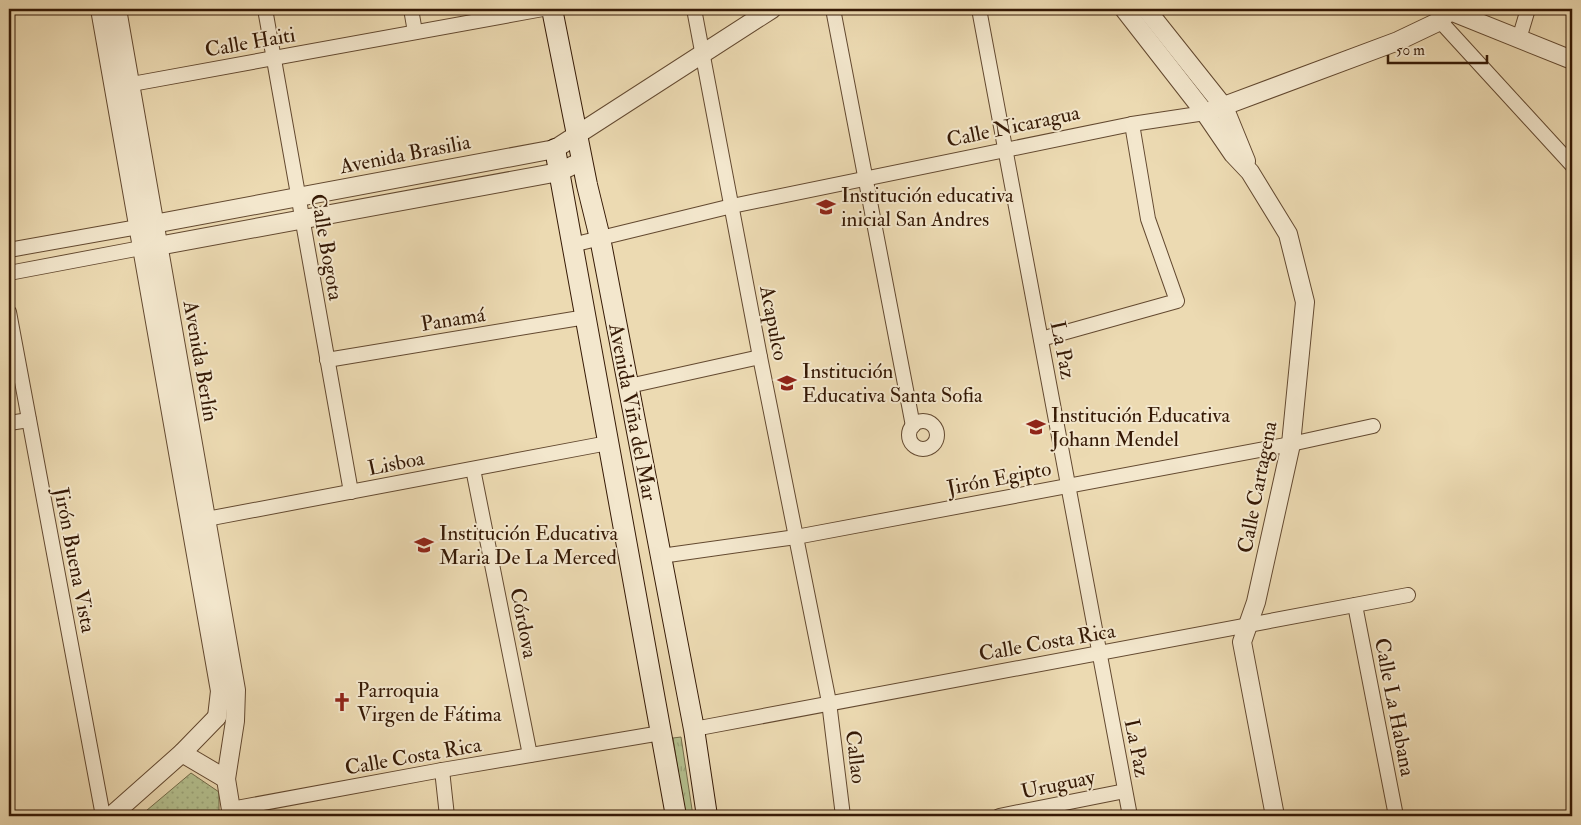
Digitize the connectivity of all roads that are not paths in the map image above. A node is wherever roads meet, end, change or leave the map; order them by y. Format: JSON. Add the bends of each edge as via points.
{"nodes":[{"id":1,"x":100,"y":9,"type":"edge"},
{"id":2,"x":117,"y":9,"type":"edge"},
{"id":3,"x":265,"y":9,"type":"edge"},
{"id":4,"x":411,"y":9,"type":"edge"},
{"id":5,"x":543,"y":9,"type":"edge"},
{"id":6,"x":552,"y":9,"type":"edge"},
{"id":7,"x":694,"y":9,"type":"edge"},
{"id":8,"x":772,"y":9,"type":"edge"},
{"id":9,"x":833,"y":9,"type":"edge"},
{"id":10,"x":979,"y":9,"type":"edge"},
{"id":11,"x":1146,"y":9,"type":"edge"},
{"id":12,"x":1528,"y":9,"type":"edge"},
{"id":13,"x":1129,"y":11,"type":"edge"},
{"id":14,"x":1445,"y":14,"type":"edge"},
{"id":15,"x":415,"y":32,"type":"junction"},
{"id":16,"x":1519,"y":39,"type":"junction"},
{"id":17,"x":702,"y":54,"type":"junction"},
{"id":18,"x":274,"y":59,"type":"junction"},
{"id":19,"x":1572,"y":60,"type":"edge"},
{"id":20,"x":121,"y":86,"type":"junction"},
{"id":21,"x":1224,"y":107,"type":"junction"},
{"id":22,"x":1205,"y":113,"type":"junction"},
{"id":23,"x":1132,"y":124,"type":"junction"},
{"id":24,"x":577,"y":135,"type":"junction"},
{"id":25,"x":555,"y":149,"type":"junction"},
{"id":26,"x":1006,"y":151,"type":"junction"},
{"id":27,"x":582,"y":161,"type":"junction"},
{"id":28,"x":1572,"y":165,"type":"edge"},
{"id":29,"x":559,"y":172,"type":"junction"},
{"id":30,"x":1250,"y":172,"type":"junction"},
{"id":31,"x":867,"y":180,"type":"junction"},
{"id":32,"x":298,"y":197,"type":"junction"},
{"id":33,"x":732,"y":206,"type":"junction"},
{"id":34,"x":302,"y":219,"type":"junction"},
{"id":35,"x":146,"y":225,"type":"junction"},
{"id":36,"x":600,"y":238,"type":"junction"},
{"id":37,"x":572,"y":245,"type":"junction"},
{"id":38,"x":150,"y":247,"type":"junction"},
{"id":39,"x":9,"y":250,"type":"edge"},
{"id":40,"x":9,"y":273,"type":"edge"},
{"id":41,"x":9,"y":312,"type":"edge"},
{"id":42,"x":586,"y":317,"type":"junction"},
{"id":43,"x":1041,"y":340,"type":"junction"},
{"id":44,"x":760,"y":357,"type":"junction"},
{"id":45,"x":327,"y":360,"type":"junction"},
{"id":46,"x":629,"y":386,"type":"junction"},
{"id":47,"x":29,"y":420,"type":"junction"},
{"id":48,"x":9,"y":423,"type":"edge"},
{"id":49,"x":913,"y":426,"type":"dead end"},
{"id":50,"x":1373,"y":426,"type":"dead end"},
{"id":51,"x":608,"y":443,"type":"junction"},
{"id":52,"x":1291,"y":444,"type":"junction"},
{"id":53,"x":473,"y":469,"type":"junction"},
{"id":54,"x":1068,"y":485,"type":"junction"},
{"id":55,"x":350,"y":492,"type":"junction"},
{"id":56,"x":198,"y":521,"type":"junction"},
{"id":57,"x":796,"y":537,"type":"junction"},
{"id":58,"x":661,"y":556,"type":"junction"},
{"id":59,"x":1408,"y":595,"type":"dead end"},
{"id":60,"x":1355,"y":605,"type":"junction"},
{"id":61,"x":1246,"y":626,"type":"junction"},
{"id":62,"x":1099,"y":653,"type":"junction"},
{"id":63,"x":829,"y":702,"type":"junction"},
{"id":64,"x":217,"y":717,"type":"junction"},
{"id":65,"x":235,"y":720,"type":"junction"},
{"id":66,"x":694,"y":729,"type":"junction"},
{"id":67,"x":661,"y":733,"type":"junction"},
{"id":68,"x":182,"y":753,"type":"junction"},
{"id":69,"x":530,"y":755,"type":"junction"},
{"id":70,"x":442,"y":770,"type":"junction"},
{"id":71,"x":226,"y":778,"type":"junction"},
{"id":72,"x":1125,"y":791,"type":"junction"},
{"id":73,"x":231,"y":813,"type":"edge"},
{"id":74,"x":103,"y":816,"type":"edge"},
{"id":75,"x":111,"y":816,"type":"edge"},
{"id":76,"x":447,"y":816,"type":"edge"},
{"id":77,"x":676,"y":816,"type":"edge"},
{"id":78,"x":707,"y":816,"type":"edge"},
{"id":79,"x":843,"y":816,"type":"edge"},
{"id":80,"x":999,"y":816,"type":"edge"},
{"id":81,"x":1130,"y":816,"type":"edge"},
{"id":82,"x":1275,"y":816,"type":"edge"},
{"id":83,"x":1396,"y":816,"type":"edge"}],
"edges":[{"from":1,"to":20,"type":"street","name":"Avenida Berlín"},
{"from":2,"to":20,"type":"street","name":"Avenida Berlín"},
{"from":3,"to":18,"type":"street","name":"Calle Bogota"},
{"from":4,"to":15,"type":"street"},
{"from":5,"to":15,"type":"street","name":"Calle Haiti"},
{"from":6,"to":24,"type":"main road","name":"Avenida Viña del Mar"},
{"from":7,"to":17,"type":"street","name":"Acapulco"},
{"from":8,"to":17,"type":"street","name":"Avenida Brasilia"},
{"from":9,"to":31,"type":"street"},
{"from":10,"to":26,"type":"street","name":"La Paz"},
{"from":11,"to":21,"type":"street","name":"Calle Cartagena"},
{"from":12,"to":16,"type":"street"},
{"from":13,"to":22,"type":"street","name":"Calle Cartagena"},
{"from":14,"to":16,"type":"street"},
{"from":14,"to":21,"type":"street","name":"Calle Nicaragua","via":[[1398,40]]},
{"from":14,"to":28,"type":"street"},
{"from":15,"to":18,"type":"street","name":"Calle Haiti"},
{"from":16,"to":19,"type":"street"},
{"from":17,"to":24,"type":"street","name":"Avenida Brasilia"},
{"from":17,"to":33,"type":"street","name":"Acapulco"},
{"from":18,"to":20,"type":"street","name":"Calle Haiti"},
{"from":18,"to":32,"type":"street","name":"Calle Bogota"},
{"from":20,"to":35,"type":"street","name":"Avenida Berlín"},
{"from":21,"to":22,"type":"street","name":"Calle Nicaragua"},
{"from":21,"to":30,"type":"street","name":"Calle Cartagena"},
{"from":22,"to":23,"type":"street","name":"Calle Nicaragua"},
{"from":22,"to":30,"type":"street","name":"Calle Cartagena","via":[[1233,154]]},
{"from":23,"to":26,"type":"street","name":"Calle Nicaragua"},
{"from":23,"to":43,"type":"street","via":[[1148,219],[1177,301]]},
{"from":24,"to":25,"type":"street","name":"Avenida Brasilia"},
{"from":24,"to":27,"type":"main road","name":"Avenida Viña del Mar"},
{"from":25,"to":29,"type":"main road","name":"Avenida Viña del Mar"},
{"from":25,"to":32,"type":"street","name":"Avenida Brasilia"},
{"from":26,"to":31,"type":"street","name":"Calle Nicaragua"},
{"from":26,"to":43,"type":"street","name":"La Paz"},
{"from":27,"to":29,"type":"street"},
{"from":27,"to":36,"type":"main road","name":"Avenida Viña del Mar"},
{"from":29,"to":34,"type":"street"},
{"from":29,"to":37,"type":"main road","name":"Avenida Viña del Mar"},
{"from":30,"to":52,"type":"street","name":"Calle Cartagena","via":[[1288,234],[1305,302]]},
{"from":31,"to":33,"type":"street","name":"Calle Nicaragua"},
{"from":31,"to":49,"type":"street"},
{"from":32,"to":34,"type":"street","name":"Calle Bogota"},
{"from":32,"to":35,"type":"street","name":"Avenida Brasilia"},
{"from":33,"to":36,"type":"street","name":"Calle Nicaragua"},
{"from":33,"to":44,"type":"street","name":"Acapulco"},
{"from":34,"to":38,"type":"street"},
{"from":34,"to":45,"type":"street","name":"Calle Bogota"},
{"from":35,"to":38,"type":"street","name":"Avenida Berlín"},
{"from":35,"to":39,"type":"street","name":"Avenida Brasilia"},
{"from":36,"to":37,"type":"street","name":"Calle Nicaragua"},
{"from":36,"to":46,"type":"main road","name":"Avenida Viña del Mar"},
{"from":37,"to":42,"type":"main road","name":"Avenida Viña del Mar"},
{"from":38,"to":40,"type":"street"},
{"from":38,"to":56,"type":"street","name":"Avenida Berlín"},
{"from":41,"to":47,"type":"street","name":"Jirón Buena Vista"},
{"from":42,"to":45,"type":"street","name":"Panamá"},
{"from":42,"to":51,"type":"main road","name":"Avenida Viña del Mar"},
{"from":43,"to":54,"type":"street","name":"La Paz"},
{"from":44,"to":46,"type":"street"},
{"from":44,"to":57,"type":"street","name":"Acapulco"},
{"from":45,"to":55,"type":"street","name":"Calle Bogota"},
{"from":46,"to":58,"type":"main road","name":"Avenida Viña del Mar"},
{"from":47,"to":48,"type":"street"},
{"from":47,"to":74,"type":"street","name":"Jirón Buena Vista"},
{"from":50,"to":52,"type":"street","name":"Jirón Egipto"},
{"from":51,"to":53,"type":"street","name":"Lisboa"},
{"from":51,"to":67,"type":"main road","name":"Avenida Viña del Mar"},
{"from":52,"to":54,"type":"street","name":"Jirón Egipto"},
{"from":52,"to":61,"type":"street","name":"Calle Cartagena","via":[[1256,602]]},
{"from":53,"to":55,"type":"street","name":"Lisboa"},
{"from":53,"to":69,"type":"street","name":"Córdova"},
{"from":54,"to":57,"type":"street","name":"Jirón Egipto"},
{"from":54,"to":62,"type":"street","name":"La Paz"},
{"from":55,"to":56,"type":"street","name":"Lisboa"},
{"from":56,"to":64,"type":"street","name":"Avenida Berlín","via":[[220,690]]},
{"from":56,"to":65,"type":"street","name":"Avenida Berlín","via":[[236,690]]},
{"from":57,"to":58,"type":"street","name":"Jirón Egipto"},
{"from":57,"to":63,"type":"street","name":"Acapulco"},
{"from":58,"to":66,"type":"main road","name":"Avenida Viña del Mar"},
{"from":59,"to":60,"type":"street","name":"Calle Costa Rica"},
{"from":60,"to":61,"type":"street","name":"Calle Costa Rica"},
{"from":60,"to":83,"type":"street","name":"Calle La Habana"},
{"from":61,"to":62,"type":"street","name":"Calle Costa Rica"},
{"from":61,"to":82,"type":"street","name":"Calle Cartagena","via":[[1242,642]]},
{"from":62,"to":63,"type":"street","name":"Calle Costa Rica"},
{"from":62,"to":72,"type":"street","name":"La Paz"},
{"from":63,"to":66,"type":"street","name":"Calle Costa Rica"},
{"from":63,"to":79,"type":"street","name":"Callao"},
{"from":64,"to":65,"type":"street"},
{"from":64,"to":68,"type":"street"},
{"from":65,"to":71,"type":"street","name":"Avenida Berlín"},
{"from":66,"to":78,"type":"main road","name":"Avenida Viña del Mar"},
{"from":67,"to":69,"type":"street","name":"Calle Costa Rica"},
{"from":67,"to":77,"type":"main road","name":"Avenida Viña del Mar"},
{"from":68,"to":71,"type":"street"},
{"from":68,"to":75,"type":"street"},
{"from":69,"to":70,"type":"street","name":"Calle Costa Rica"},
{"from":70,"to":73,"type":"street","name":"Calle Costa Rica"},
{"from":70,"to":76,"type":"street"},
{"from":71,"to":73,"type":"street","name":"Avenida Berlín"},
{"from":72,"to":80,"type":"street","name":"Uruguay"},
{"from":72,"to":81,"type":"street","name":"La Paz"}]}
